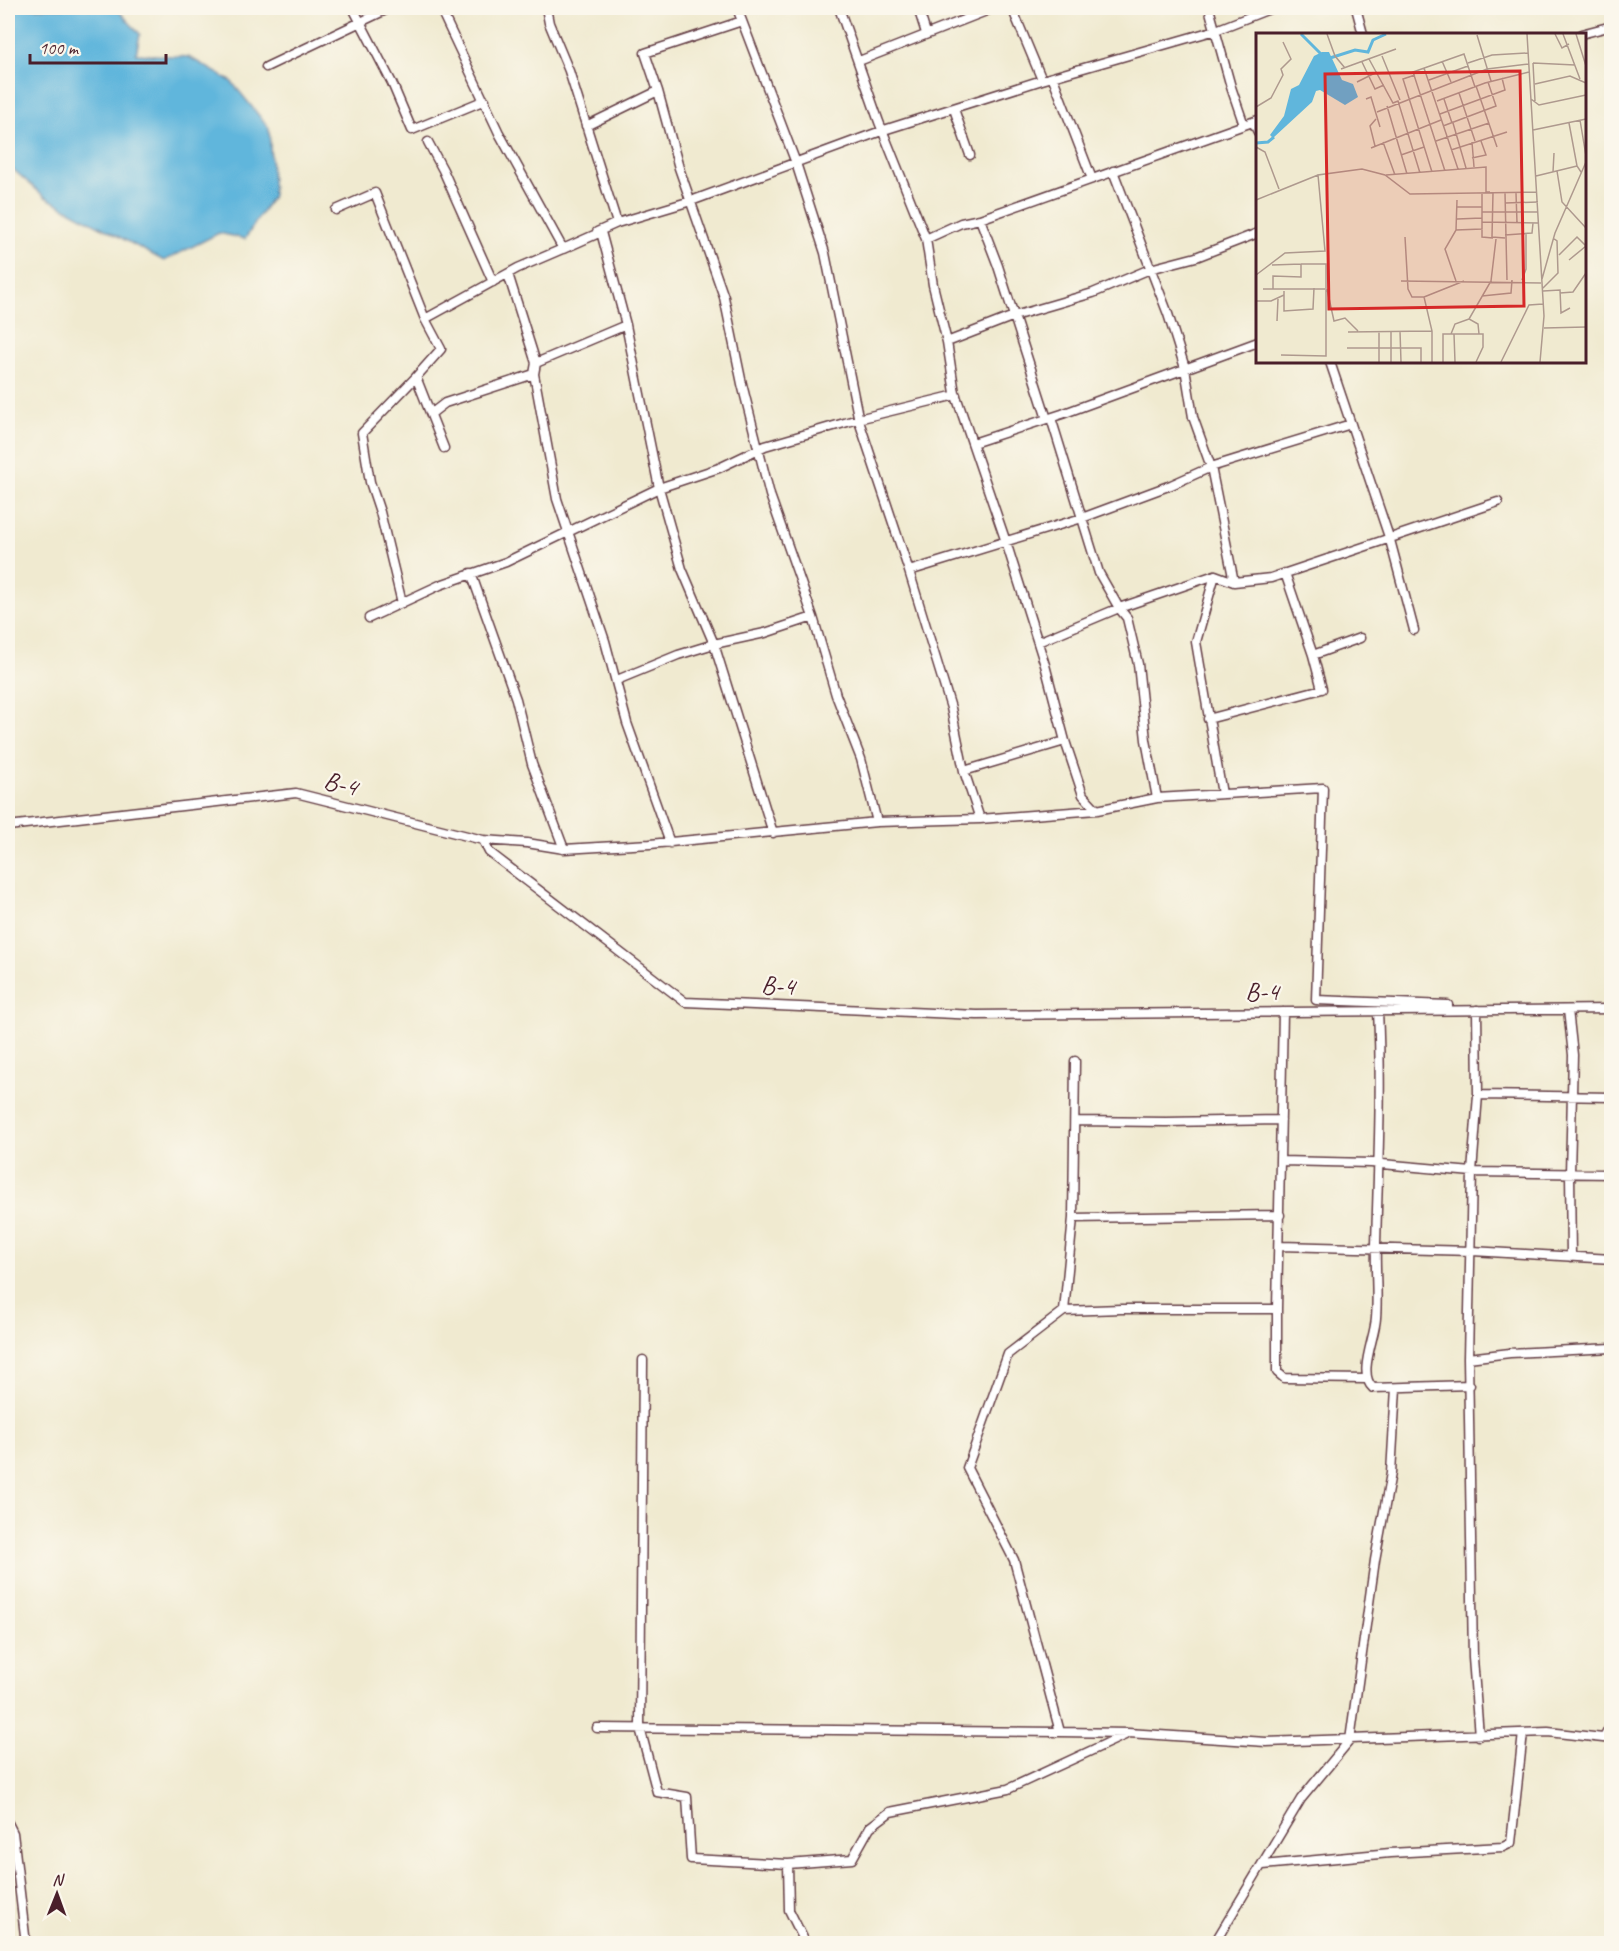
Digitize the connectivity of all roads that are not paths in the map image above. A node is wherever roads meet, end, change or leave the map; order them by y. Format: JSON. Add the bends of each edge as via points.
{"nodes":[{"id":1,"x":353,"y":8,"type":"edge"},
{"id":2,"x":390,"y":8,"type":"edge"},
{"id":3,"x":441,"y":8,"type":"edge"},
{"id":4,"x":546,"y":8,"type":"edge"},
{"id":5,"x":737,"y":8,"type":"edge"},
{"id":6,"x":839,"y":8,"type":"edge"},
{"id":7,"x":918,"y":8,"type":"edge"},
{"id":8,"x":994,"y":8,"type":"edge"},
{"id":9,"x":1012,"y":8,"type":"edge"},
{"id":10,"x":1209,"y":8,"type":"edge"},
{"id":11,"x":1272,"y":8,"type":"edge"},
{"id":12,"x":1356,"y":8,"type":"edge"},
{"id":13,"x":742,"y":21,"type":"junction"},
{"id":14,"x":360,"y":22,"type":"junction"},
{"id":15,"x":1611,"y":27,"type":"edge"},
{"id":16,"x":1216,"y":30,"type":"junction"},
{"id":17,"x":926,"y":33,"type":"junction"},
{"id":18,"x":1362,"y":33,"type":"edge"},
{"id":19,"x":1585,"y":33,"type":"edge"},
{"id":20,"x":859,"y":61,"type":"junction"},
{"id":21,"x":266,"y":67,"type":"dead end"},
{"id":22,"x":1053,"y":78,"type":"junction"},
{"id":23,"x":1041,"y":80,"type":"junction"},
{"id":24,"x":658,"y":91,"type":"junction"},
{"id":25,"x":485,"y":100,"type":"junction"},
{"id":26,"x":954,"y":109,"type":"junction"},
{"id":27,"x":1251,"y":122,"type":"edge"},
{"id":28,"x":586,"y":126,"type":"junction"},
{"id":29,"x":884,"y":130,"type":"junction"},
{"id":30,"x":428,"y":142,"type":"dead end"},
{"id":31,"x":970,"y":155,"type":"dead end"},
{"id":32,"x":796,"y":163,"type":"junction"},
{"id":33,"x":1113,"y":171,"type":"junction"},
{"id":34,"x":1092,"y":179,"type":"junction"},
{"id":35,"x":691,"y":201,"type":"junction"},
{"id":36,"x":336,"y":210,"type":"dead end"},
{"id":37,"x":980,"y":219,"type":"junction"},
{"id":38,"x":617,"y":223,"type":"junction"},
{"id":39,"x":1256,"y":233,"type":"edge"},
{"id":40,"x":926,"y":239,"type":"junction"},
{"id":41,"x":562,"y":249,"type":"junction"},
{"id":42,"x":1150,"y":269,"type":"junction"},
{"id":43,"x":508,"y":274,"type":"junction"},
{"id":44,"x":493,"y":282,"type":"junction"},
{"id":45,"x":1014,"y":316,"type":"junction"},
{"id":46,"x":425,"y":319,"type":"junction"},
{"id":47,"x":626,"y":325,"type":"junction"},
{"id":48,"x":947,"y":342,"type":"junction"},
{"id":49,"x":1256,"y":342,"type":"edge"},
{"id":50,"x":536,"y":363,"type":"junction"},
{"id":51,"x":1330,"y":363,"type":"edge"},
{"id":52,"x":1185,"y":368,"type":"junction"},
{"id":53,"x":534,"y":374,"type":"junction"},
{"id":54,"x":416,"y":377,"type":"junction"},
{"id":55,"x":956,"y":395,"type":"junction"},
{"id":56,"x":432,"y":413,"type":"junction"},
{"id":57,"x":1049,"y":418,"type":"junction"},
{"id":58,"x":858,"y":419,"type":"junction"},
{"id":59,"x":1351,"y":424,"type":"junction"},
{"id":60,"x":973,"y":443,"type":"junction"},
{"id":61,"x":444,"y":448,"type":"dead end"},
{"id":62,"x":758,"y":450,"type":"junction"},
{"id":63,"x":1211,"y":466,"type":"junction"},
{"id":64,"x":658,"y":488,"type":"junction"},
{"id":65,"x":1498,"y":502,"type":"dead end"},
{"id":66,"x":1082,"y":518,"type":"junction"},
{"id":67,"x":568,"y":532,"type":"junction"},
{"id":68,"x":1390,"y":540,"type":"junction"},
{"id":69,"x":1006,"y":542,"type":"junction"},
{"id":70,"x":909,"y":571,"type":"junction"},
{"id":71,"x":471,"y":573,"type":"junction"},
{"id":72,"x":1285,"y":573,"type":"junction"},
{"id":73,"x":1215,"y":575,"type":"junction"},
{"id":74,"x":1234,"y":582,"type":"junction"},
{"id":75,"x":402,"y":603,"type":"junction"},
{"id":76,"x":1119,"y":608,"type":"junction"},
{"id":77,"x":813,"y":617,"type":"junction"},
{"id":78,"x":369,"y":618,"type":"dead end"},
{"id":79,"x":1414,"y":630,"type":"dead end"},
{"id":80,"x":1360,"y":638,"type":"dead end"},
{"id":81,"x":1038,"y":642,"type":"junction"},
{"id":82,"x":714,"y":644,"type":"junction"},
{"id":83,"x":1313,"y":655,"type":"junction"},
{"id":84,"x":617,"y":680,"type":"junction"},
{"id":85,"x":1208,"y":719,"type":"junction"},
{"id":86,"x":1065,"y":741,"type":"junction"},
{"id":87,"x":964,"y":771,"type":"junction"},
{"id":88,"x":1222,"y":794,"type":"junction"},
{"id":89,"x":1157,"y":798,"type":"junction"},
{"id":90,"x":1096,"y":810,"type":"junction"},
{"id":91,"x":980,"y":819,"type":"junction"},
{"id":92,"x":877,"y":822,"type":"junction"},
{"id":93,"x":8,"y":826,"type":"edge"},
{"id":94,"x":773,"y":832,"type":"junction"},
{"id":95,"x":483,"y":840,"type":"junction"},
{"id":96,"x":670,"y":843,"type":"junction"},
{"id":97,"x":564,"y":849,"type":"junction"},
{"id":98,"x":1611,"y":1009,"type":"edge"},
{"id":99,"x":1477,"y":1010,"type":"junction"},
{"id":100,"x":1564,"y":1010,"type":"junction"},
{"id":101,"x":1378,"y":1011,"type":"junction"},
{"id":102,"x":1283,"y":1012,"type":"junction"},
{"id":103,"x":1075,"y":1061,"type":"dead end"},
{"id":104,"x":1478,"y":1095,"type":"junction"},
{"id":105,"x":1571,"y":1096,"type":"junction"},
{"id":106,"x":1611,"y":1097,"type":"edge"},
{"id":107,"x":1281,"y":1120,"type":"junction"},
{"id":108,"x":1075,"y":1121,"type":"junction"},
{"id":109,"x":1281,"y":1161,"type":"junction"},
{"id":110,"x":1378,"y":1164,"type":"junction"},
{"id":111,"x":1472,"y":1172,"type":"junction"},
{"id":112,"x":1570,"y":1173,"type":"junction"},
{"id":113,"x":1611,"y":1174,"type":"edge"},
{"id":114,"x":1280,"y":1215,"type":"junction"},
{"id":115,"x":1073,"y":1218,"type":"junction"},
{"id":116,"x":1280,"y":1246,"type":"junction"},
{"id":117,"x":1376,"y":1249,"type":"junction"},
{"id":118,"x":1472,"y":1251,"type":"junction"},
{"id":119,"x":1571,"y":1257,"type":"junction"},
{"id":120,"x":1611,"y":1259,"type":"edge"},
{"id":121,"x":1277,"y":1309,"type":"junction"},
{"id":122,"x":1064,"y":1311,"type":"junction"},
{"id":123,"x":1611,"y":1348,"type":"edge"},
{"id":124,"x":1468,"y":1358,"type":"junction"},
{"id":125,"x":643,"y":1360,"type":"dead end"},
{"id":126,"x":1367,"y":1379,"type":"junction"},
{"id":127,"x":1470,"y":1385,"type":"junction"},
{"id":128,"x":1396,"y":1389,"type":"junction"},
{"id":129,"x":1611,"y":1723,"type":"edge"},
{"id":130,"x":597,"y":1728,"type":"dead end"},
{"id":131,"x":640,"y":1728,"type":"junction"},
{"id":132,"x":1060,"y":1732,"type":"junction"},
{"id":133,"x":1128,"y":1733,"type":"junction"},
{"id":134,"x":1523,"y":1733,"type":"junction"},
{"id":135,"x":1479,"y":1736,"type":"junction"},
{"id":136,"x":1608,"y":1739,"type":"edge"},
{"id":137,"x":1350,"y":1740,"type":"junction"},
{"id":138,"x":8,"y":1823,"type":"edge"},
{"id":139,"x":788,"y":1864,"type":"junction"},
{"id":140,"x":1263,"y":1865,"type":"junction"},
{"id":141,"x":26,"y":1944,"type":"edge"},
{"id":142,"x":806,"y":1944,"type":"edge"},
{"id":143,"x":1214,"y":1944,"type":"edge"}],
"edges":[{"from":1,"to":14,"type":"street"},
{"from":2,"to":14,"type":"street"},
{"from":3,"to":25,"type":"street"},
{"from":4,"to":28,"type":"street"},
{"from":5,"to":13,"type":"street"},
{"from":6,"to":20,"type":"street"},
{"from":7,"to":17,"type":"street"},
{"from":8,"to":17,"type":"street"},
{"from":9,"to":23,"type":"street"},
{"from":10,"to":16,"type":"street"},
{"from":11,"to":16,"type":"street"},
{"from":12,"to":18,"type":"street"},
{"from":13,"to":24,"type":"street","via":[[645,53]]},
{"from":13,"to":32,"type":"street"},
{"from":14,"to":21,"type":"street"},
{"from":14,"to":25,"type":"street","via":[[412,130]]},
{"from":15,"to":19,"type":"street"},
{"from":16,"to":22,"type":"street"},
{"from":16,"to":27,"type":"street","via":[[1231,87]]},
{"from":17,"to":20,"type":"street"},
{"from":20,"to":29,"type":"street"},
{"from":22,"to":23,"type":"street"},
{"from":22,"to":34,"type":"street"},
{"from":23,"to":26,"type":"street"},
{"from":24,"to":28,"type":"street"},
{"from":24,"to":35,"type":"street"},
{"from":25,"to":41,"type":"street"},
{"from":26,"to":29,"type":"street"},
{"from":26,"to":31,"type":"street"},
{"from":27,"to":33,"type":"street"},
{"from":28,"to":38,"type":"street"},
{"from":29,"to":32,"type":"street"},
{"from":29,"to":40,"type":"street"},
{"from":30,"to":44,"type":"street"},
{"from":32,"to":35,"type":"street"},
{"from":32,"to":58,"type":"street","via":[[825,253]]},
{"from":33,"to":34,"type":"street"},
{"from":33,"to":42,"type":"street"},
{"from":34,"to":37,"type":"street"},
{"from":35,"to":38,"type":"street"},
{"from":35,"to":62,"type":"street","via":[[724,297]]},
{"from":36,"to":46,"type":"street","via":[[375,193]]},
{"from":37,"to":40,"type":"street"},
{"from":37,"to":45,"type":"street"},
{"from":38,"to":41,"type":"street"},
{"from":39,"to":42,"type":"street","via":[[1196,257]]},
{"from":40,"to":48,"type":"street"},
{"from":41,"to":43,"type":"street"},
{"from":41,"to":47,"type":"street","via":[[601,232]]},
{"from":42,"to":45,"type":"street","via":[[1093,293]]},
{"from":42,"to":52,"type":"street"},
{"from":43,"to":44,"type":"street"},
{"from":43,"to":50,"type":"street"},
{"from":44,"to":46,"type":"street"},
{"from":45,"to":48,"type":"street"},
{"from":45,"to":57,"type":"street"},
{"from":46,"to":54,"type":"street","via":[[441,350]]},
{"from":47,"to":50,"type":"street"},
{"from":47,"to":64,"type":"street"},
{"from":48,"to":55,"type":"street"},
{"from":49,"to":52,"type":"street"},
{"from":50,"to":53,"type":"street"},
{"from":51,"to":59,"type":"street"},
{"from":52,"to":57,"type":"street"},
{"from":52,"to":63,"type":"street","via":[[1193,417]]},
{"from":53,"to":56,"type":"street","via":[[445,404]]},
{"from":53,"to":67,"type":"street","via":[[557,499]]},
{"from":54,"to":56,"type":"street"},
{"from":54,"to":75,"type":"street","via":[[362,433],[370,482]]},
{"from":55,"to":58,"type":"street"},
{"from":55,"to":60,"type":"street"},
{"from":56,"to":61,"type":"street"},
{"from":57,"to":60,"type":"street"},
{"from":57,"to":66,"type":"street"},
{"from":58,"to":62,"type":"street"},
{"from":58,"to":70,"type":"street"},
{"from":59,"to":63,"type":"street"},
{"from":59,"to":68,"type":"street"},
{"from":60,"to":69,"type":"street"},
{"from":62,"to":64,"type":"street"},
{"from":62,"to":77,"type":"street"},
{"from":63,"to":66,"type":"street","via":[[1172,485]]},
{"from":63,"to":74,"type":"street"},
{"from":64,"to":67,"type":"street"},
{"from":64,"to":82,"type":"street","via":[[682,569]]},
{"from":65,"to":68,"type":"street"},
{"from":66,"to":69,"type":"street"},
{"from":66,"to":76,"type":"street","via":[[1099,573]]},
{"from":67,"to":71,"type":"street","via":[[506,562]]},
{"from":67,"to":84,"type":"street"},
{"from":68,"to":72,"type":"street"},
{"from":68,"to":79,"type":"street"},
{"from":69,"to":70,"type":"street"},
{"from":69,"to":81,"type":"street"},
{"from":70,"to":87,"type":"street","via":[[951,708]]},
{"from":71,"to":75,"type":"street"},
{"from":71,"to":97,"type":"street","via":[[516,699],[532,764]]},
{"from":72,"to":74,"type":"street"},
{"from":72,"to":83,"type":"street"},
{"from":73,"to":74,"type":"street"},
{"from":73,"to":76,"type":"street"},
{"from":73,"to":85,"type":"street","via":[[1196,642]]},
{"from":75,"to":78,"type":"street"},
{"from":76,"to":81,"type":"street"},
{"from":76,"to":89,"type":"street","via":[[1127,618],[1138,664]]},
{"from":77,"to":82,"type":"street"},
{"from":77,"to":92,"type":"street","via":[[836,695],[861,759]]},
{"from":80,"to":83,"type":"street"},
{"from":81,"to":86,"type":"street"},
{"from":82,"to":84,"type":"street"},
{"from":82,"to":94,"type":"street"},
{"from":83,"to":85,"type":"street","via":[[1322,689]]},
{"from":84,"to":96,"type":"street","via":[[627,723]]},
{"from":85,"to":88,"type":"street"},
{"from":86,"to":87,"type":"street"},
{"from":86,"to":90,"type":"street","via":[[1083,795]]},
{"from":87,"to":91,"type":"street"},
{"from":88,"to":89,"type":"street"},
{"from":88,"to":100,"type":"street","via":[[1323,788],[1317,1000]]},
{"from":89,"to":90,"type":"street"},
{"from":90,"to":91,"type":"street"},
{"from":91,"to":92,"type":"street"},
{"from":92,"to":94,"type":"street"},
{"from":93,"to":95,"type":"street","name":"B-4","via":[[296,793]]},
{"from":94,"to":96,"type":"street"},
{"from":95,"to":97,"type":"street"},
{"from":95,"to":102,"type":"street","name":"B-4","via":[[489,852],[685,1002],[977,1015]]},
{"from":96,"to":97,"type":"street"},
{"from":98,"to":100,"type":"street","name":"B-4"},
{"from":99,"to":100,"type":"street","name":"B-4"},
{"from":99,"to":101,"type":"street","name":"B-4"},
{"from":99,"to":104,"type":"street"},
{"from":100,"to":105,"type":"street","via":[[1573,1055]]},
{"from":101,"to":102,"type":"street","name":"B-4"},
{"from":101,"to":110,"type":"street"},
{"from":102,"to":107,"type":"street"},
{"from":103,"to":108,"type":"street"},
{"from":104,"to":105,"type":"street"},
{"from":104,"to":111,"type":"street"},
{"from":105,"to":106,"type":"street"},
{"from":105,"to":112,"type":"street"},
{"from":107,"to":108,"type":"street"},
{"from":107,"to":109,"type":"street"},
{"from":108,"to":115,"type":"street"},
{"from":109,"to":110,"type":"street"},
{"from":109,"to":114,"type":"street"},
{"from":110,"to":111,"type":"street"},
{"from":110,"to":117,"type":"street"},
{"from":111,"to":112,"type":"street"},
{"from":111,"to":118,"type":"street"},
{"from":112,"to":113,"type":"street"},
{"from":112,"to":119,"type":"street"},
{"from":114,"to":115,"type":"street"},
{"from":114,"to":116,"type":"street"},
{"from":115,"to":122,"type":"street"},
{"from":116,"to":117,"type":"street"},
{"from":116,"to":121,"type":"street"},
{"from":117,"to":118,"type":"street"},
{"from":117,"to":126,"type":"street","via":[[1376,1320]]},
{"from":118,"to":119,"type":"street"},
{"from":118,"to":124,"type":"street"},
{"from":119,"to":120,"type":"street"},
{"from":121,"to":122,"type":"street"},
{"from":121,"to":126,"type":"street","via":[[1277,1372],[1284,1378]]},
{"from":122,"to":132,"type":"street","via":[[1008,1354],[967,1468],[1014,1560]]},
{"from":123,"to":124,"type":"street"},
{"from":124,"to":127,"type":"street"},
{"from":125,"to":131,"type":"street"},
{"from":126,"to":128,"type":"street","via":[[1373,1388]]},
{"from":127,"to":128,"type":"street"},
{"from":127,"to":135,"type":"street","via":[[1473,1658]]},
{"from":128,"to":137,"type":"street","via":[[1391,1473]]},
{"from":129,"to":136,"type":"street"},
{"from":130,"to":131,"type":"street"},
{"from":131,"to":132,"type":"street"},
{"from":131,"to":139,"type":"street","via":[[657,1792],[687,1797],[691,1859]]},
{"from":132,"to":133,"type":"street"},
{"from":133,"to":137,"type":"street","via":[[1266,1742]]},
{"from":133,"to":139,"type":"street","via":[[1008,1789],[890,1812],[870,1827],[852,1859]]},
{"from":134,"to":135,"type":"street"},
{"from":134,"to":136,"type":"street"},
{"from":134,"to":140,"type":"street","via":[[1511,1843],[1503,1847]]},
{"from":135,"to":137,"type":"street"},
{"from":137,"to":140,"type":"street","via":[[1301,1799]]},
{"from":138,"to":141,"type":"street","via":[[13,1833]]},
{"from":139,"to":142,"type":"street","via":[[789,1910]]},
{"from":140,"to":143,"type":"street"}]}
